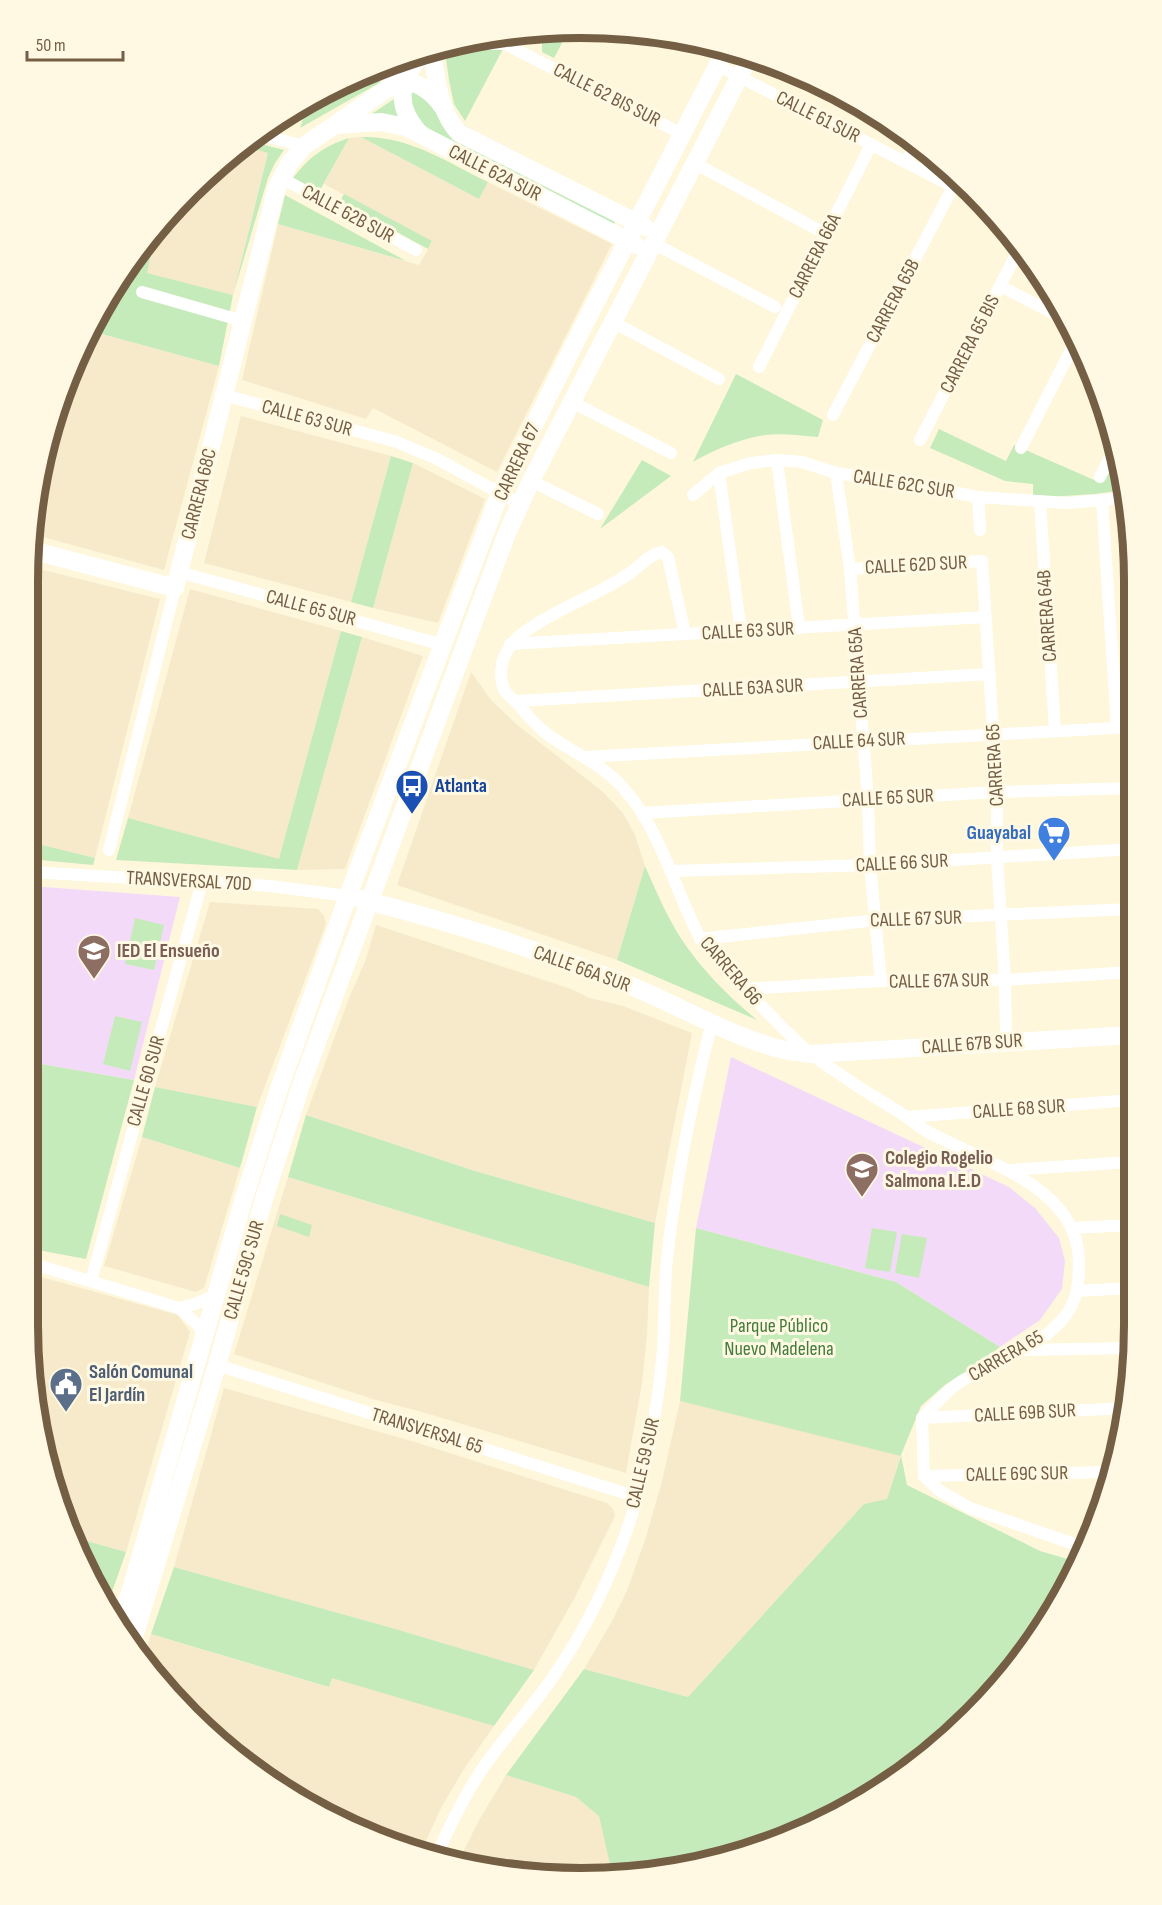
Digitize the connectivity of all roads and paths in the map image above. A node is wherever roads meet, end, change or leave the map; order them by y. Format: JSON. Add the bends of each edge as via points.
{"nodes":[{"id":1,"x":499,"y":44,"type":"edge"},
{"id":2,"x":722,"y":56,"type":"edge"},
{"id":3,"x":433,"y":58,"type":"edge"},
{"id":4,"x":747,"y":63,"type":"edge"},
{"id":5,"x":414,"y":64,"type":"edge"},
{"id":6,"x":717,"y":65,"type":"junction"},
{"id":7,"x":387,"y":74,"type":"edge"},
{"id":8,"x":740,"y":77,"type":"junction"},
{"id":9,"x":403,"y":78,"type":"junction"},
{"id":10,"x":443,"y":106,"type":"junction"},
{"id":11,"x":334,"y":125,"type":"junction"},
{"id":12,"x":421,"y":134,"type":"junction"},
{"id":13,"x":682,"y":134,"type":"junction"},
{"id":14,"x":268,"y":137,"type":"edge"},
{"id":15,"x":871,"y":145,"type":"junction"},
{"id":16,"x":304,"y":146,"type":"junction"},
{"id":17,"x":912,"y":150,"type":"edge"},
{"id":18,"x":906,"y":162,"type":"junction"},
{"id":19,"x":694,"y":163,"type":"junction"},
{"id":20,"x":281,"y":178,"type":"junction"},
{"id":21,"x":953,"y":186,"type":"joint"},
{"id":22,"x":637,"y":223,"type":"junction"},
{"id":23,"x":826,"y":234,"type":"junction"},
{"id":24,"x":627,"y":241,"type":"junction"},
{"id":25,"x":653,"y":243,"type":"junction"},
{"id":26,"x":416,"y":250,"type":"dead end"},
{"id":27,"x":1016,"y":255,"type":"edge"},
{"id":28,"x":1000,"y":286,"type":"junction"},
{"id":29,"x":142,"y":292,"type":"dead end"},
{"id":30,"x":775,"y":307,"type":"dead end"},
{"id":31,"x":1054,"y":314,"type":"edge"},
{"id":32,"x":243,"y":321,"type":"junction"},
{"id":33,"x":612,"y":322,"type":"junction"},
{"id":34,"x":1072,"y":349,"type":"edge"},
{"id":35,"x":759,"y":367,"type":"dead end"},
{"id":36,"x":719,"y":379,"type":"dead end"},
{"id":37,"x":224,"y":395,"type":"junction"},
{"id":38,"x":572,"y":402,"type":"junction"},
{"id":39,"x":833,"y":415,"type":"dead end"},
{"id":40,"x":920,"y":440,"type":"dead end"},
{"id":41,"x":1021,"y":448,"type":"dead end"},
{"id":42,"x":671,"y":453,"type":"dead end"},
{"id":43,"x":1110,"y":457,"type":"edge"},
{"id":44,"x":777,"y":460,"type":"junction"},
{"id":45,"x":719,"y":472,"type":"junction"},
{"id":46,"x":836,"y":473,"type":"junction"},
{"id":47,"x":1100,"y":477,"type":"dead end"},
{"id":48,"x":531,"y":481,"type":"junction"},
{"id":49,"x":500,"y":494,"type":"junction"},
{"id":50,"x":693,"y":495,"type":"dead end"},
{"id":51,"x":978,"y":497,"type":"junction"},
{"id":52,"x":1118,"y":499,"type":"edge"},
{"id":53,"x":1102,"y":500,"type":"junction"},
{"id":54,"x":1040,"y":502,"type":"junction"},
{"id":55,"x":520,"y":504,"type":"junction"},
{"id":56,"x":598,"y":514,"type":"dead end"},
{"id":57,"x":980,"y":530,"type":"dead end"},
{"id":58,"x":39,"y":551,"type":"edge"},
{"id":59,"x":982,"y":561,"type":"joint"},
{"id":60,"x":850,"y":568,"type":"junction"},
{"id":61,"x":177,"y":580,"type":"junction"},
{"id":62,"x":986,"y":617,"type":"junction"},
{"id":63,"x":854,"y":624,"type":"junction"},
{"id":64,"x":798,"y":628,"type":"junction"},
{"id":65,"x":741,"y":631,"type":"junction"},
{"id":66,"x":685,"y":634,"type":"junction"},
{"id":67,"x":510,"y":644,"type":"junction"},
{"id":68,"x":443,"y":645,"type":"junction"},
{"id":69,"x":990,"y":674,"type":"junction"},
{"id":70,"x":859,"y":681,"type":"junction"},
{"id":71,"x":516,"y":701,"type":"junction"},
{"id":72,"x":1117,"y":727,"type":"junction"},
{"id":73,"x":1124,"y":727,"type":"edge"},
{"id":74,"x":1055,"y":730,"type":"junction"},
{"id":75,"x":993,"y":734,"type":"junction"},
{"id":76,"x":863,"y":741,"type":"junction"},
{"id":77,"x":585,"y":757,"type":"junction"},
{"id":78,"x":1124,"y":788,"type":"edge"},
{"id":79,"x":997,"y":792,"type":"junction"},
{"id":80,"x":867,"y":800,"type":"junction"},
{"id":81,"x":643,"y":813,"type":"junction"},
{"id":82,"x":109,"y":850,"type":"dead end"},
{"id":83,"x":1124,"y":850,"type":"edge"},
{"id":84,"x":997,"y":858,"type":"junction"},
{"id":85,"x":870,"y":865,"type":"junction"},
{"id":86,"x":670,"y":871,"type":"junction"},
{"id":87,"x":38,"y":872,"type":"edge"},
{"id":88,"x":202,"y":882,"type":"junction"},
{"id":89,"x":348,"y":896,"type":"junction"},
{"id":90,"x":370,"y":902,"type":"junction"},
{"id":91,"x":1124,"y":909,"type":"edge"},
{"id":92,"x":1000,"y":916,"type":"junction"},
{"id":93,"x":877,"y":920,"type":"junction"},
{"id":94,"x":700,"y":939,"type":"junction"},
{"id":95,"x":1124,"y":973,"type":"edge"},
{"id":96,"x":1005,"y":980,"type":"junction"},
{"id":97,"x":881,"y":981,"type":"junction"},
{"id":98,"x":745,"y":989,"type":"junction"},
{"id":99,"x":712,"y":1022,"type":"junction"},
{"id":100,"x":1124,"y":1035,"type":"edge"},
{"id":101,"x":1006,"y":1041,"type":"junction"},
{"id":102,"x":812,"y":1054,"type":"junction"},
{"id":103,"x":1124,"y":1101,"type":"edge"},
{"id":104,"x":908,"y":1117,"type":"junction"},
{"id":105,"x":1124,"y":1162,"type":"edge"},
{"id":106,"x":1010,"y":1170,"type":"junction"},
{"id":107,"x":1124,"y":1225,"type":"edge"},
{"id":108,"x":1072,"y":1228,"type":"junction"},
{"id":109,"x":38,"y":1265,"type":"edge"},
{"id":110,"x":91,"y":1281,"type":"junction"},
{"id":111,"x":1124,"y":1288,"type":"edge"},
{"id":112,"x":1077,"y":1291,"type":"junction"},
{"id":113,"x":216,"y":1294,"type":"junction"},
{"id":114,"x":179,"y":1308,"type":"junction"},
{"id":115,"x":205,"y":1335,"type":"junction"},
{"id":116,"x":1123,"y":1348,"type":"edge"},
{"id":117,"x":1023,"y":1350,"type":"junction"},
{"id":118,"x":217,"y":1365,"type":"junction"},
{"id":119,"x":1118,"y":1408,"type":"edge"},
{"id":120,"x":922,"y":1418,"type":"junction"},
{"id":121,"x":1104,"y":1472,"type":"edge"},
{"id":122,"x":924,"y":1476,"type":"junction"},
{"id":123,"x":637,"y":1497,"type":"junction"},
{"id":124,"x":1077,"y":1544,"type":"edge"},
{"id":125,"x":132,"y":1586,"type":"junction"},
{"id":126,"x":115,"y":1603,"type":"edge"},
{"id":127,"x":122,"y":1615,"type":"edge"},
{"id":128,"x":134,"y":1633,"type":"edge"},
{"id":129,"x":439,"y":1849,"type":"edge"}],
"edges":[{"from":1,"to":13,"type":"street","name":"CALLE 62 BIS SUR"},
{"from":2,"to":6,"type":"street","name":"CARRERA 67"},
{"from":3,"to":10,"type":"street","name":"CALLE 62A SUR"},
{"from":4,"to":8,"type":"street","name":"CARRERA 67"},
{"from":5,"to":9,"type":"street","name":"CARRERA 68C"},
{"from":6,"to":8,"type":"street","name":"CALLE 61 SUR"},
{"from":6,"to":13,"type":"street","name":"CARRERA 67"},
{"from":7,"to":9,"type":"street"},
{"from":8,"to":15,"type":"street","name":"CALLE 61 SUR"},
{"from":8,"to":19,"type":"street","name":"CARRERA 67"},
{"from":9,"to":10,"type":"street","via":[[427,89]]},
{"from":9,"to":11,"type":"street","name":"CARRERA 68C"},
{"from":9,"to":12,"type":"street","via":[[404,110]]},
{"from":10,"to":22,"type":"street","name":"CALLE 62A SUR","via":[[451,124],[468,139]]},
{"from":11,"to":12,"type":"street","name":"CALLE 62A SUR","via":[[381,122]]},
{"from":11,"to":16,"type":"street","name":"CARRERA 68C"},
{"from":12,"to":24,"type":"street","name":"CALLE 62A SUR"},
{"from":13,"to":22,"type":"street","name":"CARRERA 67"},
{"from":14,"to":16,"type":"street"},
{"from":15,"to":18,"type":"street","name":"CALLE 61 SUR"},
{"from":15,"to":23,"type":"street","name":"CARRERA 66A"},
{"from":16,"to":20,"type":"street","name":"CARRERA 68C"},
{"from":17,"to":18,"type":"street"},
{"from":18,"to":21,"type":"street","name":"CALLE 61 SUR"},
{"from":19,"to":23,"type":"street"},
{"from":19,"to":25,"type":"street","name":"CARRERA 67"},
{"from":20,"to":26,"type":"street","name":"CALLE 62B SUR"},
{"from":20,"to":32,"type":"street","name":"CARRERA 68C"},
{"from":21,"to":39,"type":"street","name":"CARRERA 65B"},
{"from":22,"to":24,"type":"street","name":"CARRERA 67"},
{"from":22,"to":25,"type":"street","name":"CALLE 62A SUR"},
{"from":23,"to":35,"type":"street","name":"CARRERA 66A"},
{"from":24,"to":25,"type":"street","name":"CALLE 62A SUR"},
{"from":24,"to":49,"type":"street","name":"CARRERA 67"},
{"from":25,"to":30,"type":"street","name":"CALLE 62A SUR"},
{"from":25,"to":33,"type":"street","name":"CARRERA 67"},
{"from":27,"to":28,"type":"street","name":"CARRERA 65 BIS"},
{"from":28,"to":31,"type":"street"},
{"from":28,"to":40,"type":"street","name":"CARRERA 65 BIS"},
{"from":29,"to":32,"type":"street"},
{"from":32,"to":37,"type":"street","name":"CARRERA 68C"},
{"from":33,"to":36,"type":"street"},
{"from":33,"to":38,"type":"street","name":"CARRERA 67"},
{"from":34,"to":41,"type":"street"},
{"from":37,"to":49,"type":"street","name":"CALLE 63 SUR","via":[[397,442]]},
{"from":37,"to":61,"type":"street","name":"CARRERA 68C"},
{"from":38,"to":42,"type":"street"},
{"from":38,"to":48,"type":"street","name":"CARRERA 67"},
{"from":43,"to":47,"type":"street"},
{"from":44,"to":45,"type":"street","name":"CALLE 62C SUR"},
{"from":44,"to":46,"type":"street","name":"CALLE 62C SUR","via":[[802,462]]},
{"from":44,"to":64,"type":"street"},
{"from":45,"to":50,"type":"street","name":"CALLE 62C SUR"},
{"from":45,"to":65,"type":"street"},
{"from":46,"to":51,"type":"street","name":"CALLE 62C SUR"},
{"from":46,"to":60,"type":"street","name":"CARRERA 65A"},
{"from":48,"to":55,"type":"street","name":"CARRERA 67"},
{"from":48,"to":56,"type":"street"},
{"from":49,"to":55,"type":"street","name":"CALLE 63 SUR"},
{"from":49,"to":68,"type":"street","name":"CARRERA 67"},
{"from":51,"to":54,"type":"street","name":"CALLE 62C SUR"},
{"from":51,"to":57,"type":"street"},
{"from":52,"to":53,"type":"street","name":"CALLE 62C SUR"},
{"from":53,"to":54,"type":"street","name":"CALLE 62C SUR"},
{"from":53,"to":72,"type":"street"},
{"from":54,"to":74,"type":"street","name":"CARRERA 64B"},
{"from":55,"to":90,"type":"street","name":"CARRERA 67"},
{"from":58,"to":61,"type":"street","name":"CALLE 65 SUR"},
{"from":59,"to":60,"type":"street","name":"CALLE 62D SUR"},
{"from":59,"to":62,"type":"street","name":"CARRERA 65"},
{"from":60,"to":63,"type":"street","name":"CARRERA 65A"},
{"from":61,"to":68,"type":"street","name":"CALLE 65 SUR"},
{"from":61,"to":82,"type":"street","name":"CARRERA 68C"},
{"from":62,"to":63,"type":"street","name":"CALLE 63 SUR"},
{"from":62,"to":69,"type":"street","name":"CARRERA 65"},
{"from":63,"to":64,"type":"street","name":"CALLE 63 SUR"},
{"from":63,"to":70,"type":"street","name":"CARRERA 65A"},
{"from":64,"to":65,"type":"street","name":"CALLE 63 SUR"},
{"from":65,"to":66,"type":"street","name":"CALLE 63 SUR"},
{"from":66,"to":67,"type":"street","name":"CALLE 63 SUR"},
{"from":66,"to":67,"type":"street","via":[[668,557],[662,552]]},
{"from":67,"to":71,"type":"street","name":"CARRERA 66","via":[[501,677],[505,692]]},
{"from":68,"to":89,"type":"street","name":"CARRERA 67"},
{"from":69,"to":70,"type":"street","name":"CALLE 63A SUR"},
{"from":69,"to":75,"type":"street","name":"CARRERA 65"},
{"from":70,"to":71,"type":"street","name":"CALLE 63A SUR"},
{"from":70,"to":76,"type":"street","name":"CARRERA 65A"},
{"from":71,"to":77,"type":"street","name":"CARRERA 66","via":[[542,730]]},
{"from":72,"to":73,"type":"street","name":"CALLE 64 SUR"},
{"from":72,"to":74,"type":"street","name":"CALLE 64 SUR"},
{"from":74,"to":75,"type":"street","name":"CALLE 64 SUR"},
{"from":75,"to":76,"type":"street","name":"CALLE 64 SUR"},
{"from":75,"to":79,"type":"street","name":"CARRERA 65"},
{"from":76,"to":77,"type":"street","name":"CALLE 64 SUR"},
{"from":76,"to":80,"type":"street","name":"CARRERA 65A"},
{"from":77,"to":81,"type":"street","name":"CARRERA 66","via":[[624,788]]},
{"from":78,"to":79,"type":"street","name":"CALLE 65 SUR"},
{"from":79,"to":80,"type":"street","name":"CALLE 65 SUR"},
{"from":79,"to":84,"type":"street","name":"CARRERA 65"},
{"from":80,"to":81,"type":"street","name":"CALLE 65 SUR"},
{"from":80,"to":85,"type":"street","name":"CARRERA 65A"},
{"from":81,"to":86,"type":"street","name":"CARRERA 66"},
{"from":83,"to":84,"type":"street","name":"CALLE 66 SUR"},
{"from":84,"to":85,"type":"street","name":"CALLE 66 SUR"},
{"from":84,"to":92,"type":"street","name":"CARRERA 65"},
{"from":85,"to":86,"type":"street","name":"CALLE 66 SUR"},
{"from":85,"to":93,"type":"street","name":"CARRERA 65A"},
{"from":86,"to":94,"type":"street","name":"CARRERA 66"},
{"from":87,"to":88,"type":"street","name":"TRANSVERSAL 70D"},
{"from":88,"to":89,"type":"street","name":"TRANSVERSAL 70D"},
{"from":88,"to":110,"type":"street","name":"CALLE 60 SUR"},
{"from":89,"to":90,"type":"street","name":"CALLE 66A SUR"},
{"from":89,"to":113,"type":"street","name":"CALLE 59C SUR","via":[[280,1086]]},
{"from":90,"to":99,"type":"street","name":"CALLE 66A SUR","via":[[536,951],[632,986]]},
{"from":90,"to":118,"type":"street","name":"CALLE 59C SUR","via":[[301,1085]]},
{"from":91,"to":92,"type":"street","name":"CALLE 67 SUR"},
{"from":92,"to":93,"type":"street","name":"CALLE 67 SUR"},
{"from":92,"to":96,"type":"street","name":"CARRERA 65"},
{"from":93,"to":94,"type":"street","name":"CALLE 67 SUR"},
{"from":93,"to":97,"type":"street","name":"CARRERA 65A"},
{"from":94,"to":98,"type":"street","name":"CARRERA 66"},
{"from":95,"to":96,"type":"street","name":"CALLE 67A SUR"},
{"from":96,"to":97,"type":"street","name":"CALLE 67A SUR"},
{"from":96,"to":101,"type":"street","name":"CARRERA 65"},
{"from":97,"to":98,"type":"street","name":"CALLE 67A SUR"},
{"from":98,"to":102,"type":"street","name":"CARRERA 66"},
{"from":99,"to":102,"type":"street","name":"CALLE 66A SUR","via":[[775,1047]]},
{"from":99,"to":123,"type":"street","name":"CALLE 59 SUR","via":[[677,1183],[658,1393]]},
{"from":100,"to":101,"type":"street","name":"CALLE 67B SUR"},
{"from":101,"to":102,"type":"street","name":"CALLE 67B SUR"},
{"from":102,"to":104,"type":"street","name":"CARRERA 66"},
{"from":103,"to":104,"type":"street","name":"CALLE 68 SUR"},
{"from":104,"to":106,"type":"street","name":"CARRERA 66","via":[[937,1136]]},
{"from":105,"to":106,"type":"street"},
{"from":106,"to":108,"type":"street","name":"CARRERA 65","via":[[1046,1196]]},
{"from":107,"to":108,"type":"street"},
{"from":108,"to":112,"type":"street","name":"CARRERA 65","via":[[1079,1258]]},
{"from":109,"to":110,"type":"street"},
{"from":110,"to":114,"type":"street"},
{"from":111,"to":112,"type":"street"},
{"from":112,"to":117,"type":"street","name":"CARRERA 65","via":[[1073,1304],[1060,1320]]},
{"from":113,"to":114,"type":"street"},
{"from":113,"to":115,"type":"street","name":"CALLE 59C SUR"},
{"from":114,"to":115,"type":"street"},
{"from":115,"to":125,"type":"street","name":"CALLE 59C SUR"},
{"from":116,"to":117,"type":"street"},
{"from":117,"to":120,"type":"street","name":"CARRERA 65","via":[[960,1382]]},
{"from":118,"to":123,"type":"street","name":"TRANSVERSAL 65"},
{"from":118,"to":128,"type":"street","name":"CALLE 59C SUR"},
{"from":119,"to":120,"type":"street","name":"CALLE 69B SUR"},
{"from":120,"to":122,"type":"street"},
{"from":121,"to":122,"type":"street","name":"CALLE 69C SUR"},
{"from":122,"to":124,"type":"street","via":[[940,1491],[970,1508]]},
{"from":123,"to":129,"type":"street","name":"CALLE 59 SUR","via":[[613,1566],[585,1625],[550,1681],[479,1773]]},
{"from":125,"to":126,"type":"street"},
{"from":125,"to":127,"type":"street","name":"CALLE 59C SUR"}]}
